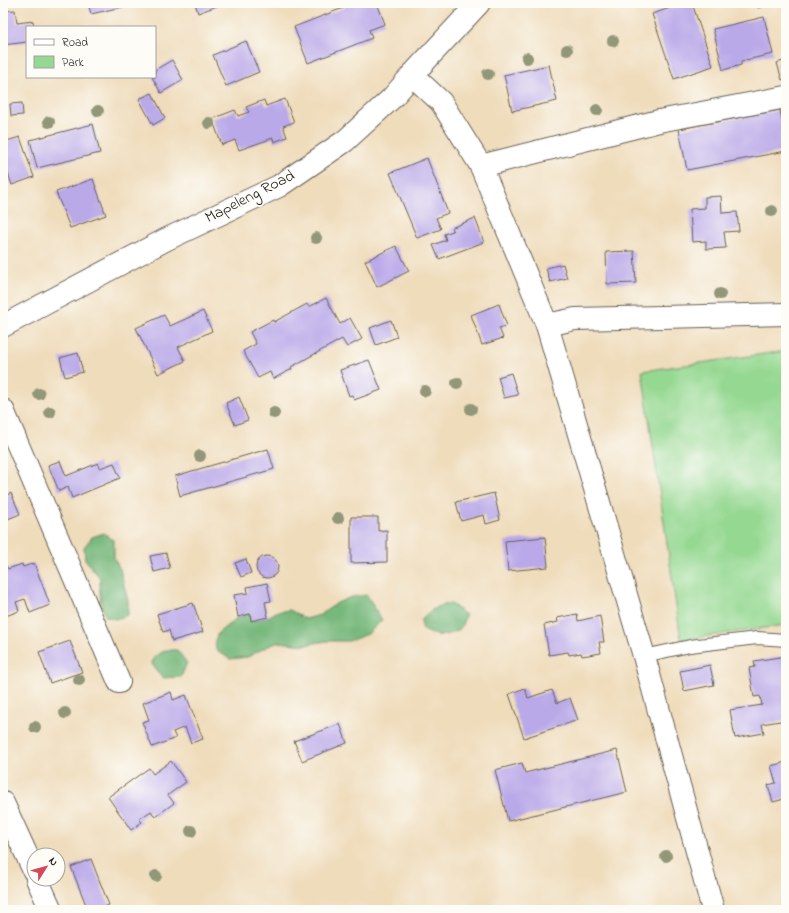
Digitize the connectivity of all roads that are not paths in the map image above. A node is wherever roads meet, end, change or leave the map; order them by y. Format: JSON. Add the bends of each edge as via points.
{"nodes":[{"id":1,"x":479,"y":3,"type":"edge"},
{"id":2,"x":412,"y":75,"type":"junction"},
{"id":3,"x":786,"y":97,"type":"edge"},
{"id":4,"x":481,"y":166,"type":"junction"},
{"id":5,"x":786,"y":314,"type":"edge"},
{"id":6,"x":547,"y":325,"type":"junction"},
{"id":7,"x":3,"y":326,"type":"edge"},
{"id":8,"x":3,"y":410,"type":"edge"},
{"id":9,"x":786,"y":640,"type":"edge"},
{"id":10,"x":644,"y":656,"type":"junction"},
{"id":11,"x":119,"y":682,"type":"dead end"},
{"id":12,"x":3,"y":803,"type":"edge"},
{"id":13,"x":26,"y":853,"type":"edge"},
{"id":14,"x":42,"y":887,"type":"edge"},
{"id":15,"x":52,"y":910,"type":"edge"},
{"id":16,"x":713,"y":910,"type":"edge"}],
"edges":[{"from":1,"to":2,"type":"street","name":"Mapeleng Road"},
{"from":2,"to":4,"type":"street","via":[[441,102]]},
{"from":2,"to":7,"type":"street","name":"Mapeleng Road","via":[[392,98],[345,141],[278,186],[165,240]]},
{"from":3,"to":4,"type":"street","via":[[660,121]]},
{"from":4,"to":6,"type":"street"},
{"from":5,"to":6,"type":"street","via":[[575,319]]},
{"from":6,"to":10,"type":"street"},
{"from":8,"to":11,"type":"street"},
{"from":9,"to":10,"type":"lane","via":[[757,638],[690,646]]},
{"from":10,"to":16,"type":"street"},
{"from":12,"to":13,"type":"street"},
{"from":14,"to":15,"type":"street"}]}
